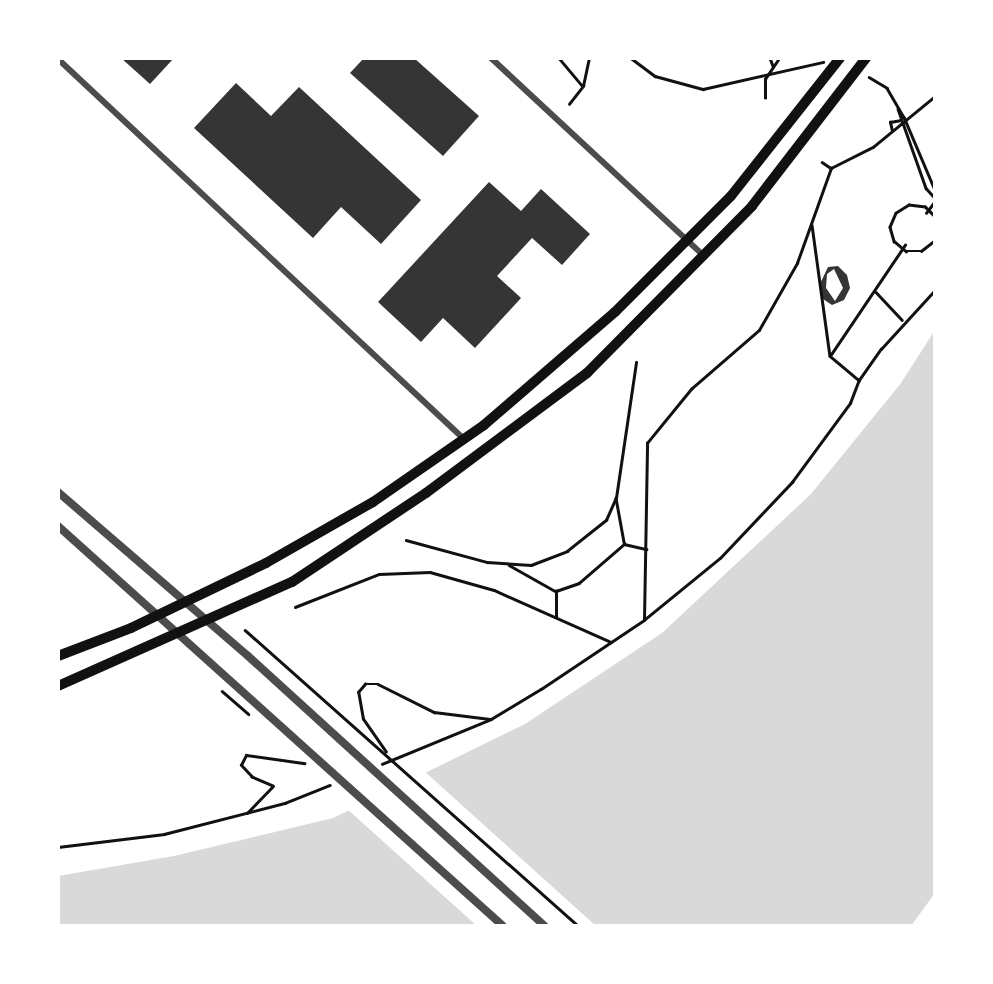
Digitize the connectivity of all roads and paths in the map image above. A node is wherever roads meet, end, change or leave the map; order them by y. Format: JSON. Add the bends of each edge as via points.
{"nodes":[{"id":1,"x":491,"y":58,"type":"edge"},
{"id":2,"x":559,"y":58,"type":"edge"},
{"id":3,"x":589,"y":58,"type":"edge"},
{"id":4,"x":631,"y":58,"type":"edge"},
{"id":5,"x":770,"y":58,"type":"edge"},
{"id":6,"x":779,"y":58,"type":"edge"},
{"id":7,"x":866,"y":58,"type":"edge"},
{"id":8,"x":58,"y":60,"type":"edge"},
{"id":9,"x":836,"y":61,"type":"edge"},
{"id":10,"x":774,"y":69,"type":"junction"},
{"id":11,"x":862,"y":74,"type":"dead end"},
{"id":12,"x":583,"y":86,"type":"junction"},
{"id":13,"x":935,"y":96,"type":"edge"},
{"id":14,"x":765,"y":98,"type":"dead end"},
{"id":15,"x":896,"y":103,"type":"junction"},
{"id":16,"x":569,"y":104,"type":"dead end"},
{"id":17,"x":901,"y":120,"type":"junction"},
{"id":18,"x":892,"y":131,"type":"junction"},
{"id":19,"x":935,"y":154,"type":"edge"},
{"id":20,"x":822,"y":162,"type":"dead end"},
{"id":21,"x":831,"y":168,"type":"junction"},
{"id":22,"x":935,"y":179,"type":"edge"},
{"id":23,"x":935,"y":190,"type":"edge"},
{"id":24,"x":935,"y":199,"type":"edge"},
{"id":25,"x":927,"y":211,"type":"junction"},
{"id":26,"x":935,"y":217,"type":"edge"},
{"id":27,"x":812,"y":221,"type":"junction"},
{"id":28,"x":687,"y":240,"type":"junction"},
{"id":29,"x":935,"y":240,"type":"edge"},
{"id":30,"x":904,"y":247,"type":"junction"},
{"id":31,"x":704,"y":256,"type":"junction"},
{"id":32,"x":935,"y":290,"type":"edge"},
{"id":33,"x":876,"y":292,"type":"junction"},
{"id":34,"x":902,"y":321,"type":"junction"},
{"id":35,"x":830,"y":356,"type":"junction"},
{"id":36,"x":636,"y":362,"type":"dead end"},
{"id":37,"x":859,"y":380,"type":"junction"},
{"id":38,"x":464,"y":439,"type":"junction"},
{"id":39,"x":58,"y":492,"type":"edge"},
{"id":40,"x":616,"y":498,"type":"junction"},
{"id":41,"x":58,"y":526,"type":"edge"},
{"id":42,"x":406,"y":540,"type":"dead end"},
{"id":43,"x":624,"y":544,"type":"junction"},
{"id":44,"x":646,"y":549,"type":"junction"},
{"id":45,"x":506,"y":564,"type":"junction"},
{"id":46,"x":556,"y":591,"type":"junction"},
{"id":47,"x":184,"y":601,"type":"junction"},
{"id":48,"x":295,"y":607,"type":"dead end"},
{"id":49,"x":157,"y":613,"type":"junction"},
{"id":50,"x":556,"y":617,"type":"junction"},
{"id":51,"x":643,"y":620,"type":"junction"},
{"id":52,"x":205,"y":622,"type":"junction"},
{"id":53,"x":245,"y":630,"type":"dead end"},
{"id":54,"x":180,"y":635,"type":"junction"},
{"id":55,"x":611,"y":642,"type":"junction"},
{"id":56,"x":58,"y":656,"type":"edge"},
{"id":57,"x":58,"y":687,"type":"edge"},
{"id":58,"x":491,"y":719,"type":"junction"},
{"id":59,"x":390,"y":758,"type":"junction"},
{"id":60,"x":308,"y":764,"type":"dead end"},
{"id":61,"x":375,"y":766,"type":"dead end"},
{"id":62,"x":337,"y":782,"type":"dead end"},
{"id":63,"x":247,"y":813,"type":"junction"},
{"id":64,"x":58,"y":847,"type":"edge"},
{"id":65,"x":503,"y":926,"type":"edge"},
{"id":66,"x":545,"y":926,"type":"edge"},
{"id":67,"x":578,"y":926,"type":"edge"}],
"edges":[{"from":1,"to":28,"type":"street"},
{"from":2,"to":12,"type":"path"},
{"from":3,"to":12,"type":"path"},
{"from":4,"to":10,"type":"path","via":[[655,76],[703,89]]},
{"from":5,"to":10,"type":"path"},
{"from":6,"to":14,"type":"path","via":[[765,79]]},
{"from":7,"to":31,"type":"main road","via":[[778,175]]},
{"from":8,"to":38,"type":"street"},
{"from":9,"to":10,"type":"path"},
{"from":9,"to":28,"type":"main road","via":[[732,196]]},
{"from":11,"to":15,"type":"path","via":[[887,88]]},
{"from":12,"to":16,"type":"path"},
{"from":13,"to":18,"type":"path"},
{"from":15,"to":17,"type":"path"},
{"from":15,"to":23,"type":"path"},
{"from":17,"to":18,"type":"path","via":[[890,122]]},
{"from":17,"to":24,"type":"path","via":[[926,188]]},
{"from":18,"to":21,"type":"path","via":[[873,147]]},
{"from":19,"to":22,"type":"path"},
{"from":20,"to":21,"type":"path"},
{"from":21,"to":27,"type":"path"},
{"from":24,"to":25,"type":"path"},
{"from":25,"to":26,"type":"path"},
{"from":25,"to":30,"type":"path","via":[[909,205],[896,212],[891,234]]},
{"from":27,"to":35,"type":"path"},
{"from":27,"to":44,"type":"path","via":[[797,262],[759,330],[691,389],[647,443]]},
{"from":28,"to":31,"type":"street"},
{"from":28,"to":38,"type":"main road","via":[[615,313]]},
{"from":29,"to":30,"type":"path","via":[[921,251]]},
{"from":30,"to":33,"type":"path"},
{"from":31,"to":52,"type":"main road","via":[[587,373],[507,435],[292,582]]},
{"from":32,"to":34,"type":"path","via":[[921,310]]},
{"from":33,"to":34,"type":"path"},
{"from":33,"to":35,"type":"path"},
{"from":34,"to":37,"type":"path"},
{"from":35,"to":37,"type":"path"},
{"from":36,"to":40,"type":"path"},
{"from":37,"to":51,"type":"path","via":[[850,403],[792,482],[720,558]]},
{"from":38,"to":47,"type":"main road","via":[[361,508],[266,563]]},
{"from":39,"to":47,"type":"street"},
{"from":40,"to":43,"type":"path"},
{"from":40,"to":45,"type":"path","via":[[606,520],[567,551],[531,565]]},
{"from":41,"to":49,"type":"street"},
{"from":42,"to":45,"type":"path"},
{"from":43,"to":44,"type":"path"},
{"from":43,"to":46,"type":"path","via":[[579,583]]},
{"from":44,"to":51,"type":"path"},
{"from":45,"to":46,"type":"path"},
{"from":46,"to":50,"type":"path"},
{"from":47,"to":49,"type":"main road"},
{"from":47,"to":52,"type":"street"},
{"from":48,"to":50,"type":"path","via":[[379,575],[430,572],[494,590]]},
{"from":49,"to":54,"type":"street"},
{"from":49,"to":56,"type":"main road"},
{"from":50,"to":55,"type":"path"},
{"from":51,"to":55,"type":"path"},
{"from":52,"to":54,"type":"main road"},
{"from":52,"to":66,"type":"street"},
{"from":53,"to":59,"type":"path"},
{"from":54,"to":57,"type":"main road"},
{"from":54,"to":65,"type":"street"},
{"from":55,"to":58,"type":"path"},
{"from":58,"to":59,"type":"path","via":[[434,712],[378,684],[365,684],[358,701],[363,719]]},
{"from":58,"to":61,"type":"path"},
{"from":59,"to":67,"type":"path"},
{"from":60,"to":63,"type":"path","via":[[246,755],[240,765],[251,777],[273,786]]},
{"from":62,"to":63,"type":"path"},
{"from":63,"to":64,"type":"path","via":[[164,834]]}]}
